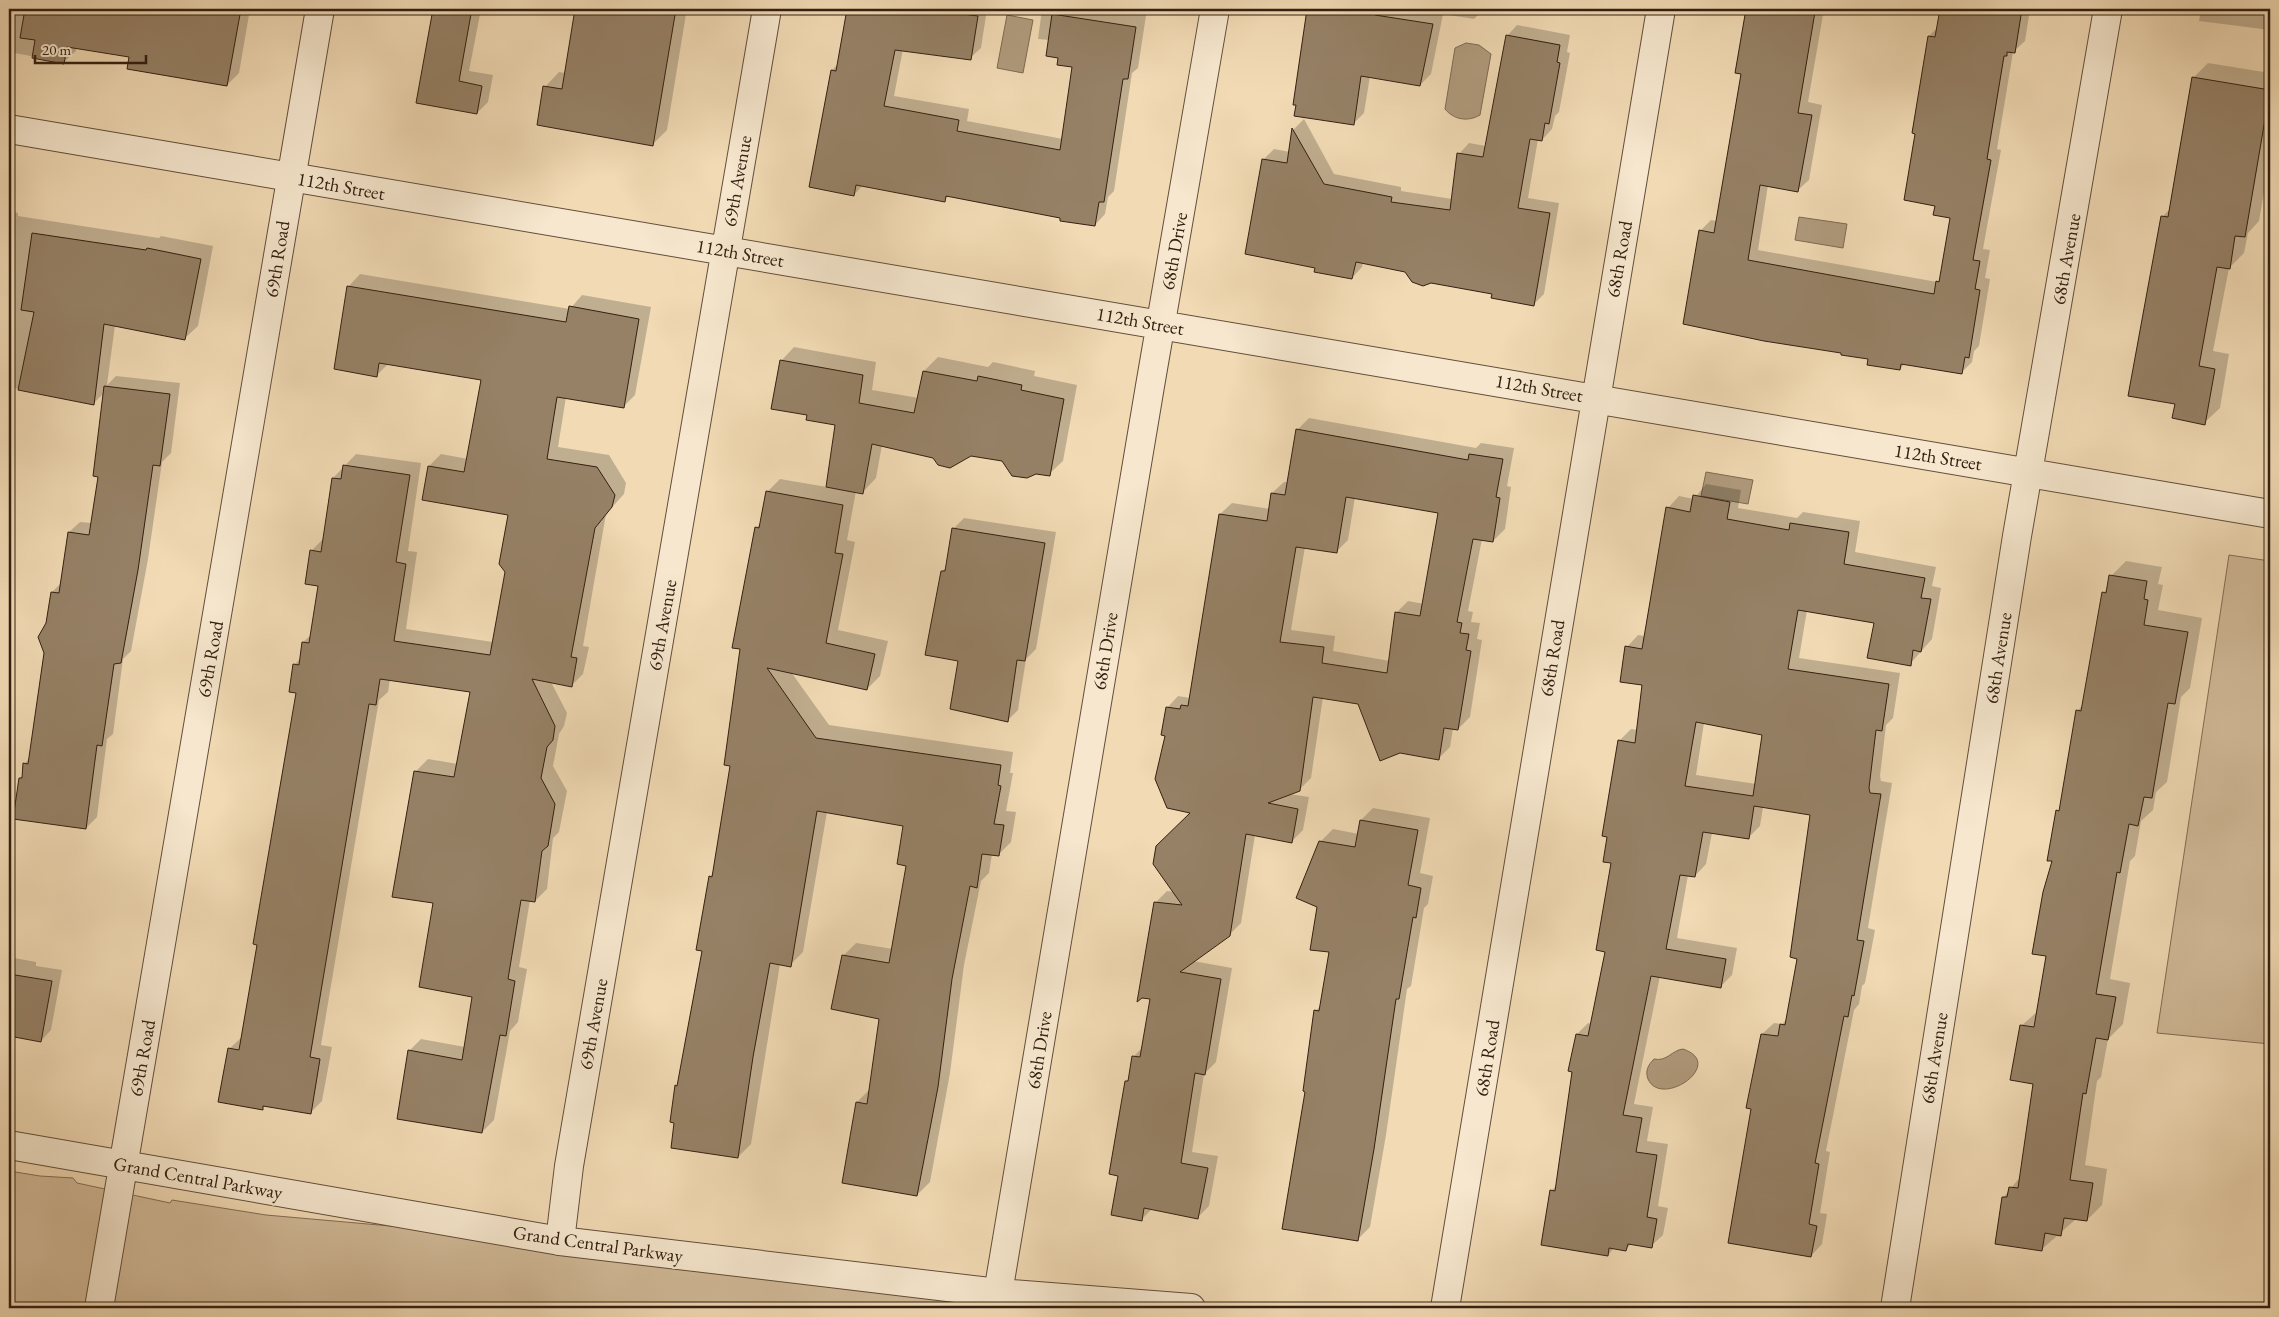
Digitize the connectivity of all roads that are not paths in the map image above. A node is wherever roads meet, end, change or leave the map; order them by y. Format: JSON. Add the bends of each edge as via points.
{"nodes":[{"id":1,"x":320,"y":9,"type":"edge"},
{"id":2,"x":767,"y":9,"type":"edge"},
{"id":3,"x":1215,"y":9,"type":"edge"},
{"id":4,"x":1661,"y":9,"type":"edge"},
{"id":5,"x":2108,"y":9,"type":"edge"},
{"id":6,"x":9,"y":129,"type":"edge"},
{"id":7,"x":291,"y":177,"type":"junction"},
{"id":8,"x":726,"y":251,"type":"junction"},
{"id":9,"x":1162,"y":324,"type":"junction"},
{"id":10,"x":1596,"y":398,"type":"junction"},
{"id":11,"x":2030,"y":473,"type":"junction"},
{"id":12,"x":2270,"y":514,"type":"edge"},
{"id":13,"x":9,"y":1145,"type":"edge"},
{"id":14,"x":124,"y":1165,"type":"junction"},
{"id":15,"x":560,"y":1242,"type":"junction"},
{"id":16,"x":998,"y":1293,"type":"junction"},
{"id":17,"x":99,"y":1308,"type":"edge"},
{"id":18,"x":1192,"y":1308,"type":"edge"},
{"id":19,"x":1445,"y":1308,"type":"edge"},
{"id":20,"x":1895,"y":1308,"type":"edge"}],
"edges":[{"from":1,"to":7,"type":"street","name":"69th Road"},
{"from":2,"to":8,"type":"street","name":"69th Avenue"},
{"from":3,"to":9,"type":"street","name":"68th Drive"},
{"from":4,"to":10,"type":"street","name":"68th Road"},
{"from":5,"to":11,"type":"street","name":"68th Avenue"},
{"from":6,"to":7,"type":"street","name":"112th Street"},
{"from":7,"to":8,"type":"street","name":"112th Street"},
{"from":7,"to":14,"type":"street","name":"69th Road"},
{"from":8,"to":9,"type":"street","name":"112th Street"},
{"from":8,"to":15,"type":"street","name":"69th Avenue","via":[[571,1157]]},
{"from":9,"to":10,"type":"street","name":"112th Street"},
{"from":9,"to":16,"type":"street","name":"68th Drive"},
{"from":10,"to":11,"type":"street","name":"112th Street"},
{"from":10,"to":19,"type":"street","name":"68th Road"},
{"from":11,"to":12,"type":"street","name":"112th Street"},
{"from":11,"to":20,"type":"street","name":"68th Avenue"},
{"from":13,"to":14,"type":"street","name":"Grand Central Parkway"},
{"from":14,"to":15,"type":"street","name":"Grand Central Parkway"},
{"from":14,"to":17,"type":"street","name":"69th Road"},
{"from":15,"to":16,"type":"street","name":"Grand Central Parkway"},
{"from":16,"to":18,"type":"street","name":"Grand Central Parkway"}]}
